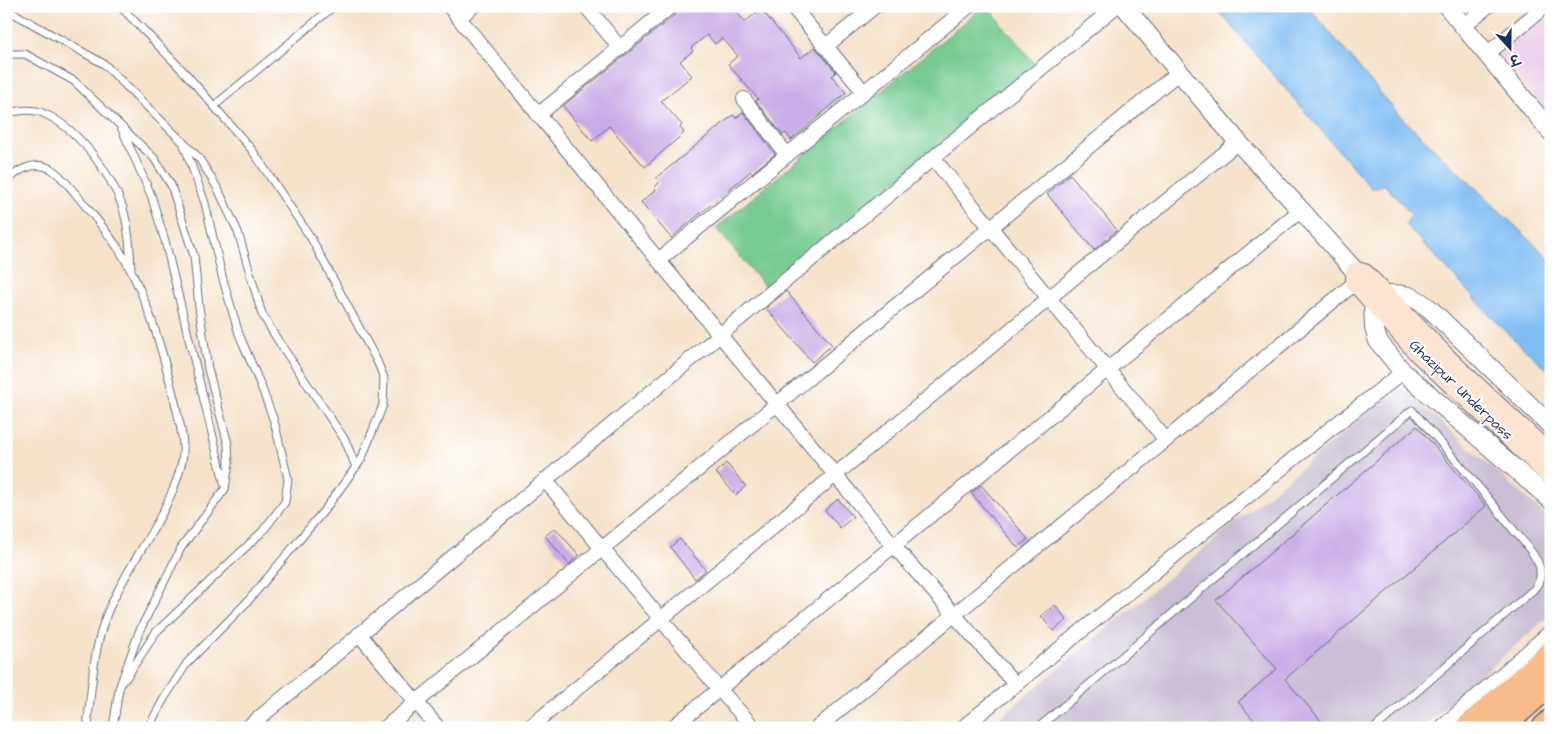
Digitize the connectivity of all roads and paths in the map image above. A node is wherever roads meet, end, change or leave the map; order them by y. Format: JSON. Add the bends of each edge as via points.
{"nodes":[{"id":1,"x":120,"y":6,"type":"edge"},
{"id":2,"x":334,"y":6,"type":"edge"},
{"id":3,"x":449,"y":6,"type":"edge"},
{"id":4,"x":473,"y":6,"type":"edge"},
{"id":5,"x":586,"y":6,"type":"edge"},
{"id":6,"x":670,"y":6,"type":"edge"},
{"id":7,"x":792,"y":6,"type":"edge"},
{"id":8,"x":875,"y":6,"type":"edge"},
{"id":9,"x":969,"y":6,"type":"edge"},
{"id":10,"x":1116,"y":6,"type":"edge"},
{"id":11,"x":1124,"y":6,"type":"edge"},
{"id":12,"x":1447,"y":6,"type":"edge"},
{"id":13,"x":1488,"y":6,"type":"edge"},
{"id":14,"x":1545,"y":6,"type":"edge"},
{"id":15,"x":6,"y":9,"type":"edge"},
{"id":16,"x":459,"y":18,"type":"junction"},
{"id":17,"x":1463,"y":26,"type":"junction"},
{"id":18,"x":826,"y":46,"type":"junction"},
{"id":19,"x":620,"y":48,"type":"junction"},
{"id":20,"x":6,"y":54,"type":"edge"},
{"id":21,"x":1487,"y":54,"type":"junction"},
{"id":22,"x":1179,"y":72,"type":"junction"},
{"id":23,"x":864,"y":92,"type":"junction"},
{"id":24,"x":744,"y":99,"type":"dead end"},
{"id":25,"x":214,"y":106,"type":"junction"},
{"id":26,"x":6,"y":114,"type":"edge"},
{"id":27,"x":538,"y":115,"type":"junction"},
{"id":28,"x":119,"y":122,"type":"junction"},
{"id":29,"x":1551,"y":132,"type":"edge"},
{"id":30,"x":183,"y":142,"type":"junction"},
{"id":31,"x":1238,"y":142,"type":"junction"},
{"id":32,"x":787,"y":155,"type":"junction"},
{"id":33,"x":933,"y":158,"type":"junction"},
{"id":34,"x":6,"y":185,"type":"edge"},
{"id":35,"x":1301,"y":210,"type":"junction"},
{"id":36,"x":990,"y":228,"type":"junction"},
{"id":37,"x":659,"y":260,"type":"junction"},
{"id":38,"x":131,"y":272,"type":"junction"},
{"id":39,"x":1359,"y":276,"type":"junction"},
{"id":40,"x":1049,"y":298,"type":"junction"},
{"id":41,"x":1378,"y":298,"type":"junction"},
{"id":42,"x":720,"y":335,"type":"junction"},
{"id":43,"x":1107,"y":369,"type":"junction"},
{"id":44,"x":1403,"y":372,"type":"junction"},
{"id":45,"x":777,"y":404,"type":"junction"},
{"id":46,"x":1551,"y":426,"type":"edge"},
{"id":47,"x":1166,"y":440,"type":"junction"},
{"id":48,"x":1551,"y":457,"type":"edge"},
{"id":49,"x":356,"y":467,"type":"junction"},
{"id":50,"x":835,"y":475,"type":"junction"},
{"id":51,"x":1551,"y":475,"type":"edge"},
{"id":52,"x":545,"y":480,"type":"junction"},
{"id":53,"x":225,"y":489,"type":"junction"},
{"id":54,"x":1551,"y":500,"type":"edge"},
{"id":55,"x":893,"y":545,"type":"junction"},
{"id":56,"x":602,"y":548,"type":"junction"},
{"id":57,"x":953,"y":615,"type":"junction"},
{"id":58,"x":661,"y":619,"type":"junction"},
{"id":59,"x":359,"y":634,"type":"junction"},
{"id":60,"x":1551,"y":634,"type":"edge"},
{"id":61,"x":1551,"y":652,"type":"edge"},
{"id":62,"x":1551,"y":682,"type":"edge"},
{"id":63,"x":1015,"y":684,"type":"junction"},
{"id":64,"x":119,"y":689,"type":"junction"},
{"id":65,"x":719,"y":689,"type":"junction"},
{"id":66,"x":416,"y":702,"type":"junction"},
{"id":67,"x":1501,"y":716,"type":"edge"},
{"id":68,"x":1551,"y":722,"type":"edge"},
{"id":69,"x":89,"y":728,"type":"edge"},
{"id":70,"x":113,"y":728,"type":"edge"},
{"id":71,"x":148,"y":728,"type":"edge"},
{"id":72,"x":247,"y":728,"type":"edge"},
{"id":73,"x":385,"y":728,"type":"edge"},
{"id":74,"x":438,"y":728,"type":"edge"},
{"id":75,"x":529,"y":728,"type":"edge"},
{"id":76,"x":672,"y":728,"type":"edge"},
{"id":77,"x":754,"y":728,"type":"edge"},
{"id":78,"x":817,"y":728,"type":"edge"},
{"id":79,"x":962,"y":728,"type":"edge"},
{"id":80,"x":1038,"y":728,"type":"edge"},
{"id":81,"x":1376,"y":728,"type":"edge"},
{"id":82,"x":1444,"y":728,"type":"edge"},
{"id":83,"x":1466,"y":728,"type":"edge"},
{"id":84,"x":1544,"y":728,"type":"edge"}],
"edges":[{"from":1,"to":25,"type":"lane"},
{"from":2,"to":25,"type":"lane"},
{"from":3,"to":16,"type":"street"},
{"from":4,"to":16,"type":"street"},
{"from":5,"to":19,"type":"street"},
{"from":6,"to":19,"type":"street"},
{"from":7,"to":18,"type":"street"},
{"from":8,"to":18,"type":"street"},
{"from":9,"to":23,"type":"street"},
{"from":10,"to":33,"type":"street"},
{"from":11,"to":22,"type":"street"},
{"from":12,"to":17,"type":"street"},
{"from":13,"to":17,"type":"street"},
{"from":14,"to":21,"type":"street"},
{"from":15,"to":30,"type":"lane","via":[[104,64]]},
{"from":16,"to":27,"type":"street"},
{"from":17,"to":21,"type":"street"},
{"from":18,"to":23,"type":"street"},
{"from":19,"to":27,"type":"street"},
{"from":20,"to":28,"type":"lane","via":[[25,54],[74,81]]},
{"from":21,"to":29,"type":"street"},
{"from":22,"to":31,"type":"street"},
{"from":22,"to":36,"type":"street"},
{"from":23,"to":32,"type":"street"},
{"from":24,"to":32,"type":"street"},
{"from":25,"to":49,"type":"lane","via":[[252,150],[311,238],[384,378],[383,405],[362,460]]},
{"from":26,"to":38,"type":"lane","via":[[37,111],[58,121],[88,149],[108,176],[122,206],[129,230]]},
{"from":27,"to":37,"type":"street"},
{"from":28,"to":53,"type":"lane","via":[[151,195],[165,241]]},
{"from":28,"to":53,"type":"lane","via":[[154,158],[171,185],[194,256],[208,369],[228,444],[230,463]]},
{"from":30,"to":49,"type":"lane","via":[[199,158],[218,188],[238,232],[262,314],[344,440]]},
{"from":30,"to":64,"type":"lane","via":[[205,203],[239,334],[274,421],[288,479],[285,502],[262,532],[156,632]]},
{"from":31,"to":35,"type":"street"},
{"from":31,"to":40,"type":"street"},
{"from":32,"to":37,"type":"street"},
{"from":33,"to":36,"type":"street"},
{"from":33,"to":42,"type":"street"},
{"from":34,"to":38,"type":"lane","via":[[24,168],[40,165],[51,169],[98,221],[123,255]]},
{"from":35,"to":39,"type":"street"},
{"from":35,"to":43,"type":"street"},
{"from":36,"to":40,"type":"street"},
{"from":36,"to":45,"type":"street"},
{"from":37,"to":42,"type":"street"},
{"from":38,"to":69,"type":"lane","via":[[146,302],[168,375],[184,448],[169,499],[108,612],[95,657]]},
{"from":39,"to":41,"type":"main road"},
{"from":39,"to":47,"type":"street"},
{"from":40,"to":43,"type":"street"},
{"from":40,"to":50,"type":"street"},
{"from":41,"to":44,"type":"street","via":[[1374,328],[1378,341]]},
{"from":41,"to":46,"type":"street","via":[[1400,294],[1414,296]]},
{"from":41,"to":48,"type":"main road","name":"Ghazipur Underpass"},
{"from":41,"to":51,"type":"main road","name":"Ghazipur Underpass","via":[[1420,354]]},
{"from":42,"to":45,"type":"street"},
{"from":42,"to":52,"type":"street"},
{"from":43,"to":47,"type":"street"},
{"from":43,"to":55,"type":"street"},
{"from":44,"to":54,"type":"street"},
{"from":44,"to":63,"type":"street"},
{"from":45,"to":50,"type":"street"},
{"from":45,"to":56,"type":"street"},
{"from":47,"to":57,"type":"street"},
{"from":49,"to":71,"type":"lane","via":[[248,601],[187,663]]},
{"from":50,"to":55,"type":"street"},
{"from":50,"to":58,"type":"street"},
{"from":52,"to":56,"type":"street"},
{"from":52,"to":59,"type":"street"},
{"from":53,"to":64,"type":"lane","via":[[181,548],[139,632]]},
{"from":55,"to":57,"type":"street"},
{"from":55,"to":65,"type":"street"},
{"from":56,"to":58,"type":"street"},
{"from":56,"to":66,"type":"street"},
{"from":57,"to":63,"type":"street"},
{"from":57,"to":78,"type":"street"},
{"from":58,"to":65,"type":"street"},
{"from":58,"to":75,"type":"street"},
{"from":59,"to":66,"type":"street"},
{"from":59,"to":72,"type":"street"},
{"from":60,"to":82,"type":"street"},
{"from":61,"to":67,"type":"highway"},
{"from":62,"to":67,"type":"highway"},
{"from":63,"to":79,"type":"street"},
{"from":64,"to":70,"type":"lane"},
{"from":65,"to":76,"type":"street"},
{"from":65,"to":77,"type":"street"},
{"from":66,"to":73,"type":"street"},
{"from":66,"to":74,"type":"street"},
{"from":67,"to":83,"type":"highway"},
{"from":68,"to":84,"type":"highway"},
{"from":80,"to":81,"type":"lane","via":[[1412,410],[1535,557],[1540,578],[1533,590]]}]}
